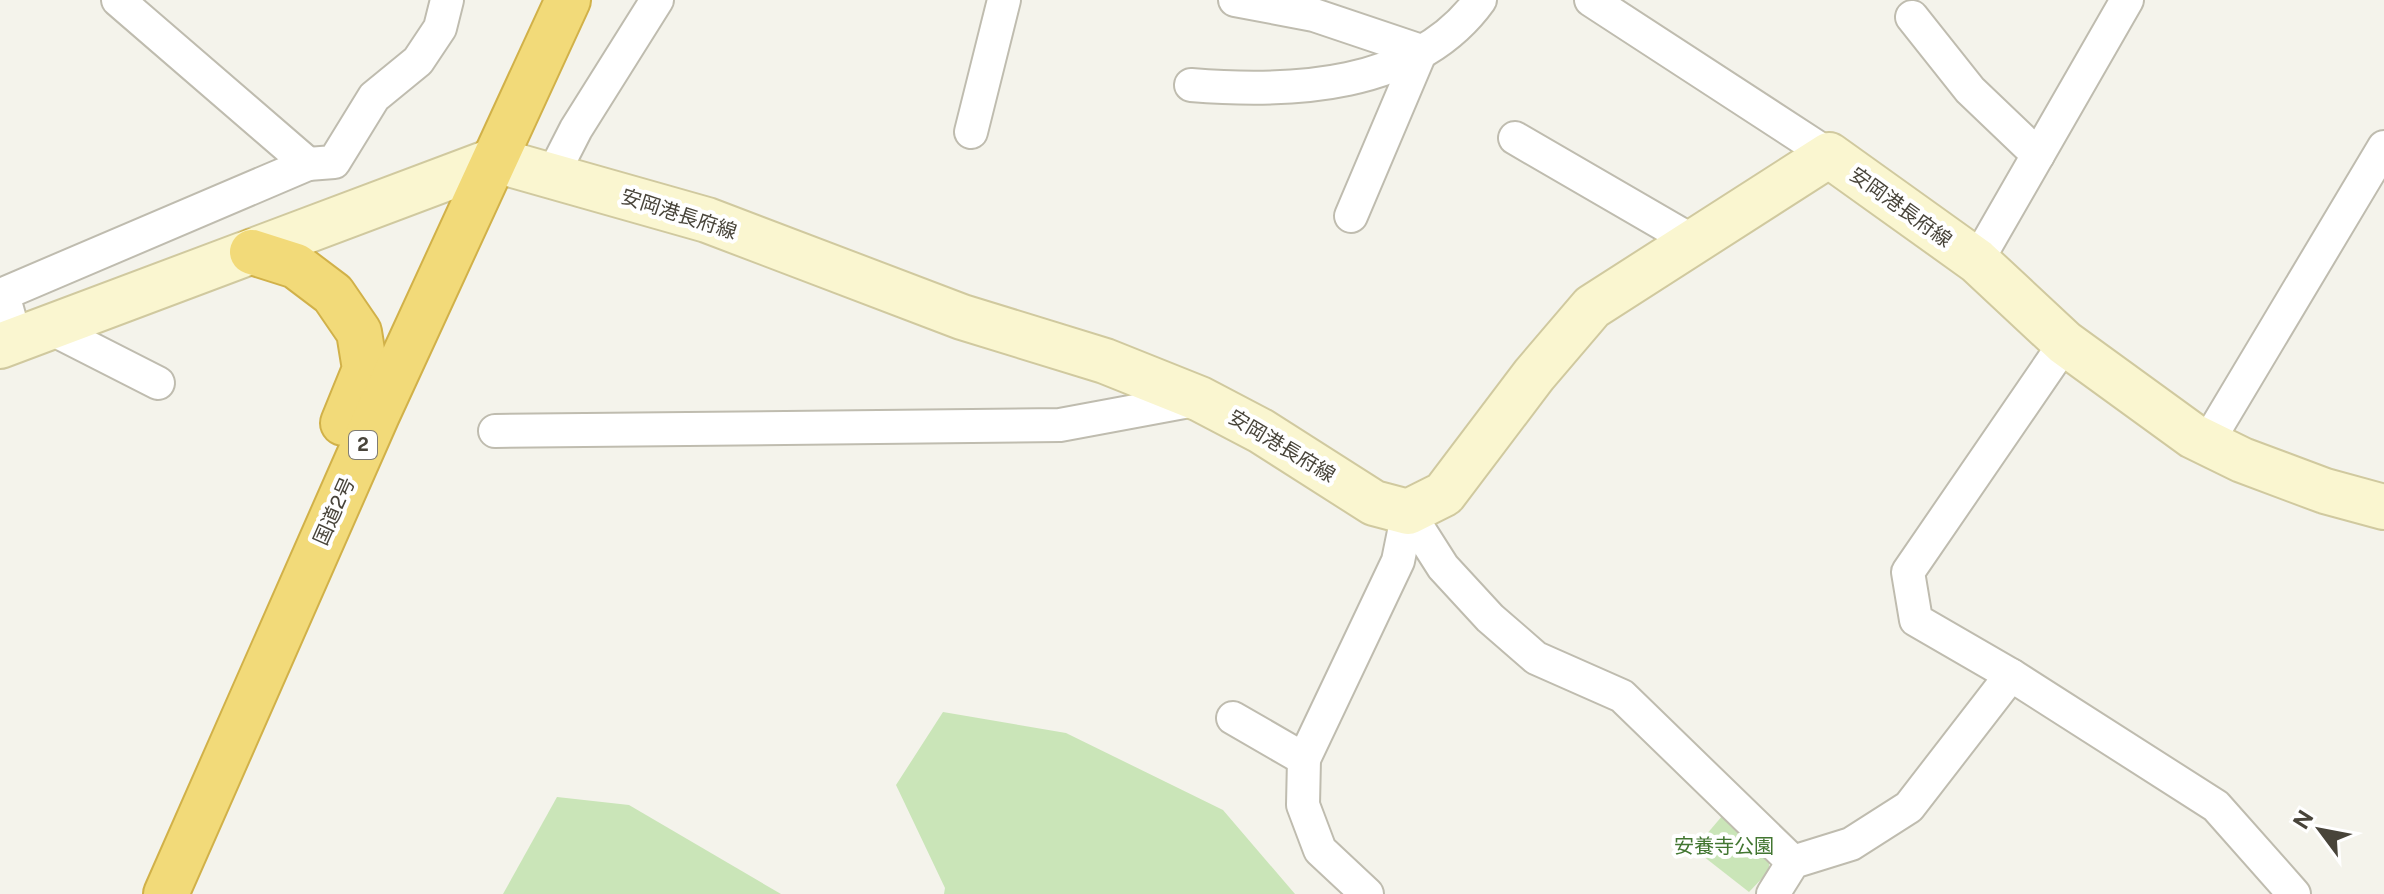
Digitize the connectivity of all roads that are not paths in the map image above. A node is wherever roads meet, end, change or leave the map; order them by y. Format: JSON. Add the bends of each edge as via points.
{"nodes":[{"id":1,"x":118,"y":0,"type":"edge"},
{"id":2,"x":447,"y":0,"type":"edge"},
{"id":3,"x":568,"y":0,"type":"edge"},
{"id":4,"x":657,"y":0,"type":"edge"},
{"id":5,"x":1004,"y":0,"type":"edge"},
{"id":6,"x":1235,"y":0,"type":"edge"},
{"id":7,"x":1480,"y":0,"type":"edge"},
{"id":8,"x":1591,"y":0,"type":"edge"},
{"id":9,"x":2127,"y":0,"type":"edge"},
{"id":10,"x":1912,"y":17,"type":"dead end"},
{"id":11,"x":1421,"y":51,"type":"junction"},
{"id":12,"x":1191,"y":85,"type":"dead end"},
{"id":13,"x":971,"y":132,"type":"dead end"},
{"id":14,"x":1515,"y":138,"type":"dead end"},
{"id":15,"x":2384,"y":147,"type":"edge"},
{"id":16,"x":1829,"y":155,"type":"junction"},
{"id":17,"x":2038,"y":155,"type":"junction"},
{"id":18,"x":495,"y":160,"type":"junction"},
{"id":19,"x":308,"y":164,"type":"junction"},
{"id":20,"x":552,"y":176,"type":"junction"},
{"id":21,"x":1351,"y":216,"type":"dead end"},
{"id":22,"x":1696,"y":243,"type":"junction"},
{"id":23,"x":252,"y":252,"type":"junction"},
{"id":24,"x":1977,"y":261,"type":"junction"},
{"id":25,"x":22,"y":338,"type":"edge"},
{"id":26,"x":2065,"y":343,"type":"junction"},
{"id":27,"x":158,"y":383,"type":"dead end"},
{"id":28,"x":1200,"y":399,"type":"junction"},
{"id":29,"x":495,"y":431,"type":"dead end"},
{"id":30,"x":2207,"y":443,"type":"junction"},
{"id":31,"x":2384,"y":507,"type":"edge"},
{"id":32,"x":1408,"y":512,"type":"junction"},
{"id":33,"x":304,"y":579,"type":"junction"},
{"id":34,"x":2011,"y":675,"type":"junction"},
{"id":35,"x":1233,"y":718,"type":"dead end"},
{"id":36,"x":1304,"y":759,"type":"junction"},
{"id":37,"x":1793,"y":862,"type":"junction"},
{"id":38,"x":166,"y":894,"type":"edge"},
{"id":39,"x":1367,"y":894,"type":"edge"},
{"id":40,"x":1773,"y":894,"type":"edge"},
{"id":41,"x":2294,"y":894,"type":"edge"}],
"edges":[{"from":1,"to":19,"type":"street"},
{"from":2,"to":19,"type":"street","via":[[440,28],[418,61],[374,97],[334,162]]},
{"from":3,"to":18,"type":"highway","name":"国道2号","number":"2"},
{"from":4,"to":20,"type":"street"},
{"from":5,"to":13,"type":"street"},
{"from":6,"to":11,"type":"street","via":[[1314,15]]},
{"from":7,"to":11,"type":"street","via":[[1467,18]]},
{"from":8,"to":16,"type":"street"},
{"from":9,"to":17,"type":"street"},
{"from":10,"to":17,"type":"street","via":[[1970,90]]},
{"from":11,"to":12,"type":"street","via":[[1359,78],[1247,90]]},
{"from":11,"to":21,"type":"street"},
{"from":14,"to":22,"type":"street"},
{"from":15,"to":30,"type":"street"},
{"from":16,"to":22,"type":"main road","name":"安岡港長府線"},
{"from":16,"to":24,"type":"main road","name":"安岡港長府線"},
{"from":17,"to":24,"type":"street"},
{"from":18,"to":20,"type":"main road","name":"安岡港長府線"},
{"from":18,"to":23,"type":"main road"},
{"from":18,"to":33,"type":"highway","name":"国道2号","number":"2"},
{"from":19,"to":25,"type":"street","via":[[3,294]]},
{"from":20,"to":28,"type":"main road","name":"安岡港長府線","via":[[707,220],[875,286],[1105,361]]},
{"from":22,"to":32,"type":"main road","name":"安岡港長府線","via":[[1592,307],[1444,494]]},
{"from":23,"to":25,"type":"main road"},
{"from":23,"to":33,"type":"highway","via":[[296,266],[333,294],[359,332],[365,369],[319,485]]},
{"from":24,"to":26,"type":"main road","name":"安岡港長府線"},
{"from":25,"to":27,"type":"street"},
{"from":26,"to":30,"type":"main road","name":"安岡港長府線"},
{"from":26,"to":34,"type":"street","via":[[1908,572],[1916,620]]},
{"from":28,"to":29,"type":"street","via":[[1060,425]]},
{"from":28,"to":32,"type":"main road","name":"安岡港長府線","via":[[1374,503]]},
{"from":30,"to":31,"type":"main road","name":"安岡港長府線","via":[[2325,491]]},
{"from":32,"to":36,"type":"street","via":[[1398,561]]},
{"from":32,"to":37,"type":"street","via":[[1443,567],[1490,618],[1536,658],[1622,696]]},
{"from":33,"to":38,"type":"highway","name":"国道2号","number":"2"},
{"from":34,"to":37,"type":"street","via":[[1909,807],[1851,844]]},
{"from":34,"to":41,"type":"street","via":[[2216,806]]},
{"from":35,"to":36,"type":"street"},
{"from":36,"to":39,"type":"street","via":[[1303,805],[1320,850]]},
{"from":37,"to":40,"type":"street"}]}
